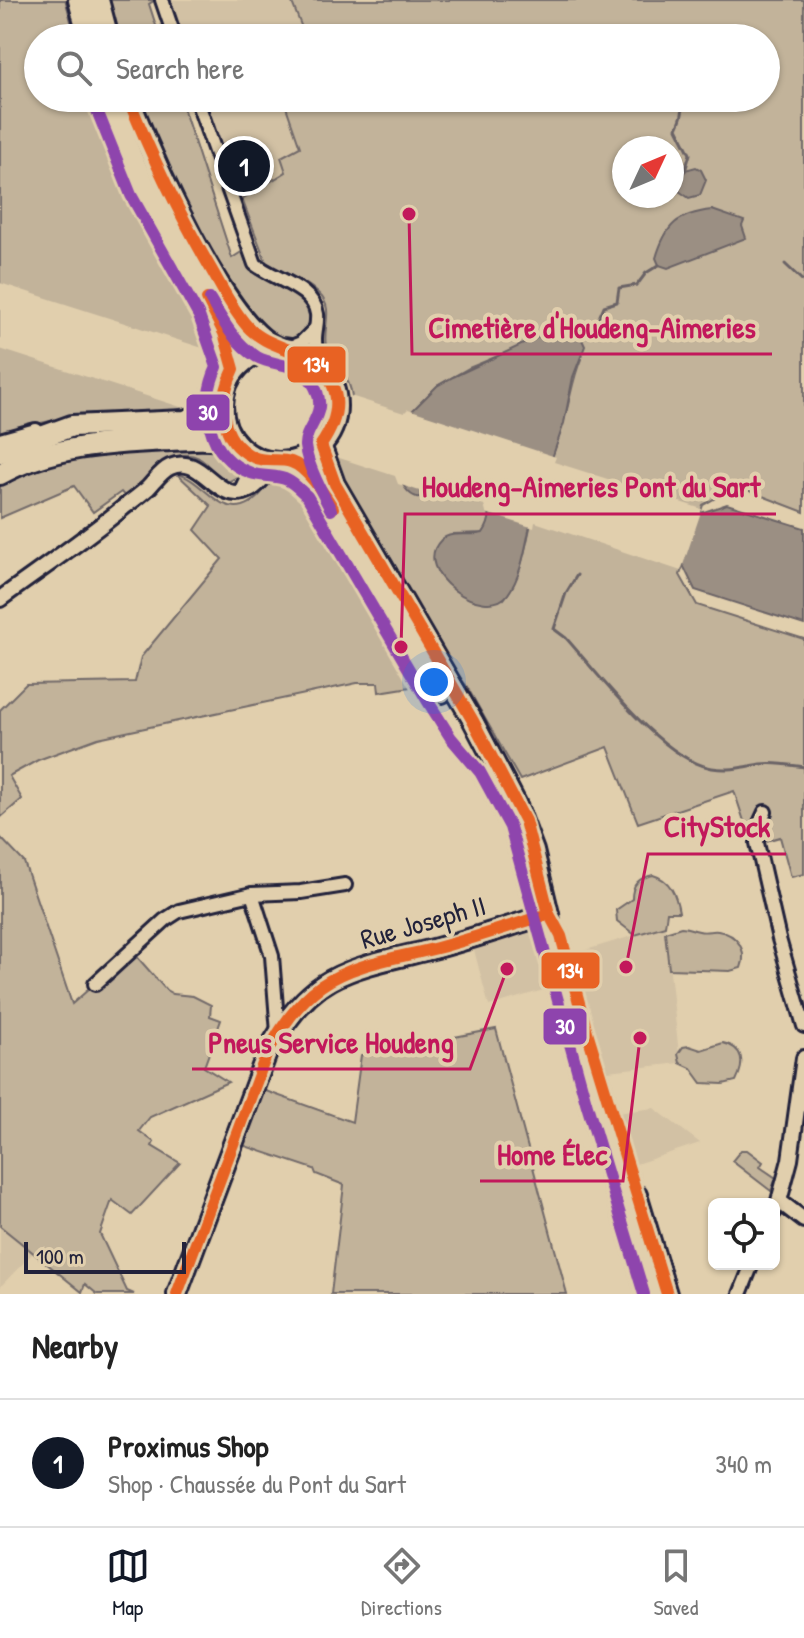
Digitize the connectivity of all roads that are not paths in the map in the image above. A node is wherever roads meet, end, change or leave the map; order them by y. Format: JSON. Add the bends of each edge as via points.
{"nodes":[{"id":1,"x":79,"y":0,"type":"edge"},
{"id":2,"x":98,"y":0,"type":"edge"},
{"id":3,"x":162,"y":0,"type":"edge"},
{"id":4,"x":85,"y":24,"type":"edge"},
{"id":5,"x":104,"y":24,"type":"edge"},
{"id":6,"x":170,"y":24,"type":"edge"},
{"id":7,"x":114,"y":112,"type":"edge"},
{"id":8,"x":134,"y":112,"type":"edge"},
{"id":9,"x":201,"y":112,"type":"edge"},
{"id":10,"x":315,"y":329,"type":"junction"},
{"id":11,"x":282,"y":348,"type":"junction"},
{"id":12,"x":318,"y":364,"type":"junction"},
{"id":13,"x":234,"y":369,"type":"junction"},
{"id":14,"x":222,"y":402,"type":"junction"},
{"id":15,"x":72,"y":426,"type":"junction"},
{"id":16,"x":0,"y":441,"type":"edge"},
{"id":17,"x":321,"y":445,"type":"junction"},
{"id":18,"x":243,"y":450,"type":"junction"},
{"id":19,"x":0,"y":452,"type":"edge"},
{"id":20,"x":284,"y":462,"type":"junction"},
{"id":21,"x":0,"y":474,"type":"edge"},
{"id":22,"x":241,"y":492,"type":"junction"},
{"id":23,"x":0,"y":599,"type":"edge"},
{"id":24,"x":493,"y":763,"type":"junction"},
{"id":25,"x":765,"y":812,"type":"dead end"},
{"id":26,"x":345,"y":885,"type":"dead end"},
{"id":27,"x":252,"y":894,"type":"junction"},
{"id":28,"x":549,"y":914,"type":"junction"},
{"id":29,"x":95,"y":984,"type":"dead end"},
{"id":30,"x":804,"y":1026,"type":"edge"},
{"id":31,"x":278,"y":1033,"type":"junction"},
{"id":32,"x":804,"y":1058,"type":"edge"},
{"id":33,"x":779,"y":1198,"type":"edge"},
{"id":34,"x":780,"y":1209,"type":"edge"},
{"id":35,"x":804,"y":1220,"type":"edge"},
{"id":36,"x":750,"y":1270,"type":"edge"},
{"id":37,"x":177,"y":1294,"type":"edge"},
{"id":38,"x":654,"y":1294,"type":"edge"},
{"id":39,"x":667,"y":1294,"type":"edge"},
{"id":40,"x":740,"y":1294,"type":"edge"}],
"edges":[{"from":1,"to":4,"type":"highway"},
{"from":2,"to":5,"type":"highway"},
{"from":3,"to":6,"type":"street"},
{"from":7,"to":13,"type":"highway","via":[[158,213],[223,328]]},
{"from":8,"to":11,"type":"highway","via":[[209,267],[248,327],[264,342]]},
{"from":9,"to":10,"type":"street","via":[[255,264],[309,298],[316,311]]},
{"from":10,"to":11,"type":"street","via":[[301,343]]},
{"from":10,"to":12,"type":"street"},
{"from":11,"to":12,"type":"highway"},
{"from":11,"to":13,"type":"highway","via":[[253,354]]},
{"from":12,"to":17,"type":"highway","via":[[331,383],[336,404],[333,426]]},
{"from":13,"to":14,"type":"highway"},
{"from":14,"to":15,"type":"highway","via":[[185,421]]},
{"from":14,"to":18,"type":"highway","via":[[223,421]]},
{"from":15,"to":16,"type":"street"},
{"from":15,"to":19,"type":"highway"},
{"from":17,"to":20,"type":"highway"},
{"from":17,"to":24,"type":"main road","via":[[335,484]]},
{"from":18,"to":20,"type":"highway"},
{"from":18,"to":21,"type":"highway","via":[[217,439],[101,444],[42,456]]},
{"from":18,"to":22,"type":"street","via":[[251,471]]},
{"from":20,"to":22,"type":"street"},
{"from":20,"to":24,"type":"main road","via":[[323,491],[464,729]]},
{"from":22,"to":23,"type":"street","via":[[225,492],[189,465],[167,468],[102,525]]},
{"from":24,"to":28,"type":"main road","via":[[525,821]]},
{"from":25,"to":30,"type":"street","via":[[757,843]]},
{"from":26,"to":27,"type":"street"},
{"from":27,"to":29,"type":"street","via":[[179,911]]},
{"from":27,"to":31,"type":"street","via":[[272,956]]},
{"from":28,"to":31,"type":"main road","name":"Rue Joseph II","via":[[342,976],[308,997]]},
{"from":28,"to":38,"type":"main road"},
{"from":28,"to":39,"type":"main road","via":[[561,936]]},
{"from":31,"to":37,"type":"main road","name":"Rue Joseph II"},
{"from":32,"to":33,"type":"street","via":[[790,1160]]},
{"from":34,"to":35,"type":"street"},
{"from":36,"to":40,"type":"street"}]}
